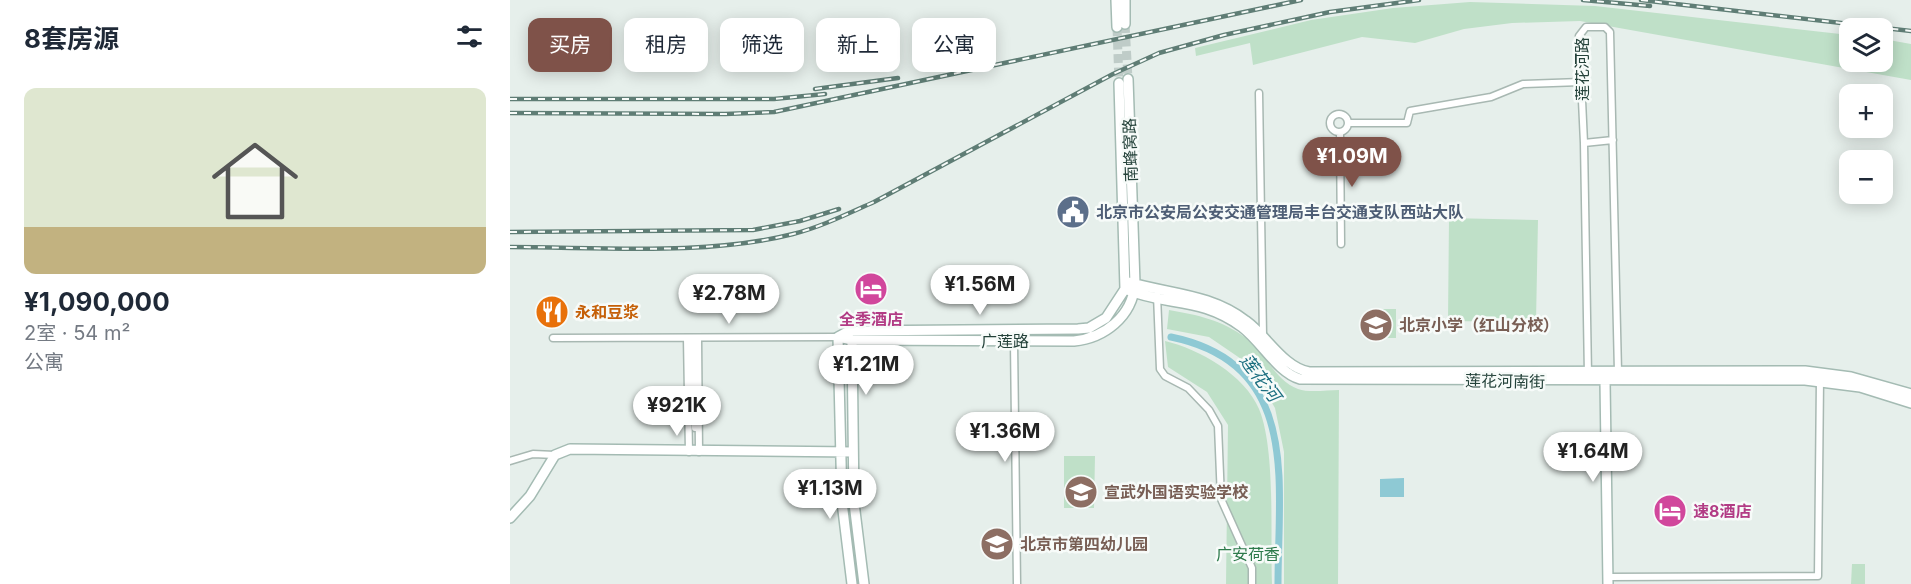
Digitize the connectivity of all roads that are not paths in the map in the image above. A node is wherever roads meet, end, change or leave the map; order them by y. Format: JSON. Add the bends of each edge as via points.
{"nodes":[{"id":1,"x":1116,"y":0,"type":"edge"},
{"id":2,"x":1125,"y":0,"type":"edge"},
{"id":3,"x":1124,"y":81,"type":"tunnel mouth"},
{"id":4,"x":1581,"y":82,"type":"junction"},
{"id":5,"x":1259,"y":93,"type":"dead end"},
{"id":6,"x":1348,"y":123,"type":"junction"},
{"id":7,"x":1340,"y":133,"type":"junction"},
{"id":8,"x":1613,"y":140,"type":"junction"},
{"id":9,"x":1584,"y":143,"type":"junction"},
{"id":10,"x":1341,"y":244,"type":"dead end"},
{"id":11,"x":1130,"y":287,"type":"junction"},
{"id":12,"x":1157,"y":294,"type":"junction"},
{"id":13,"x":1263,"y":335,"type":"junction"},
{"id":14,"x":838,"y":337,"type":"junction"},
{"id":15,"x":553,"y":338,"type":"dead end"},
{"id":16,"x":692,"y":338,"type":"junction"},
{"id":17,"x":852,"y":340,"type":"junction"},
{"id":18,"x":1014,"y":342,"type":"junction"},
{"id":19,"x":1618,"y":376,"type":"junction"},
{"id":20,"x":1588,"y":377,"type":"junction"},
{"id":21,"x":1820,"y":377,"type":"junction"},
{"id":22,"x":1605,"y":381,"type":"junction"},
{"id":23,"x":1911,"y":394,"type":"edge"},
{"id":24,"x":1911,"y":403,"type":"edge"},
{"id":25,"x":695,"y":452,"type":"junction"},
{"id":26,"x":853,"y":452,"type":"junction"},
{"id":27,"x":839,"y":453,"type":"junction"},
{"id":28,"x":555,"y":455,"type":"junction"},
{"id":29,"x":510,"y":461,"type":"edge"},
{"id":30,"x":510,"y":518,"type":"edge"},
{"id":31,"x":1608,"y":580,"type":"edge"},
{"id":32,"x":852,"y":584,"type":"edge"},
{"id":33,"x":864,"y":584,"type":"edge"},
{"id":34,"x":1017,"y":584,"type":"edge"},
{"id":35,"x":1252,"y":584,"type":"edge"}],
"edges":[{"from":1,"to":2,"type":"main road","via":[[1121,25]]},
{"from":3,"to":11,"type":"main road","name":"南蜂窝路"},
{"from":4,"to":6,"type":"street","via":[[1523,84],[1491,98],[1410,111],[1407,123]]},
{"from":4,"to":8,"type":"street","name":"莲花河路","via":[[1580,33],[1586,27],[1605,27],[1610,32]]},
{"from":4,"to":9,"type":"street","name":"莲花河路"},
{"from":5,"to":13,"type":"street"},
{"from":6,"to":7,"type":"street"},
{"from":6,"to":7,"type":"street","via":[[1343,115],[1331,117],[1331,129]]},
{"from":7,"to":10,"type":"street"},
{"from":8,"to":9,"type":"street"},
{"from":8,"to":19,"type":"street","name":"莲花河路"},
{"from":9,"to":20,"type":"street","name":"莲花河路"},
{"from":11,"to":12,"type":"main road","name":"莲花河南街"},
{"from":11,"to":14,"type":"main road","name":"广莲路","via":[[1113,311],[1089,328],[849,331]]},
{"from":11,"to":18,"type":"main road","name":"广莲路","via":[[1114,326],[1102,335],[1074,341]]},
{"from":12,"to":13,"type":"main road","name":"莲花河南街","via":[[1194,295],[1218,304]]},
{"from":12,"to":20,"type":"main road","name":"莲花河南街","via":[[1224,316],[1251,334],[1287,373],[1300,379]]},
{"from":12,"to":35,"type":"street","via":[[1160,369],[1188,388],[1218,426],[1221,499],[1252,568]]},
{"from":13,"to":20,"type":"main road","name":"莲花河南街","via":[[1291,364],[1309,372]]},
{"from":14,"to":16,"type":"street","name":"广莲路"},
{"from":14,"to":17,"type":"main road","name":"广莲路"},
{"from":14,"to":27,"type":"main road"},
{"from":15,"to":16,"type":"street","name":"广莲路"},
{"from":16,"to":25,"type":"street"},
{"from":16,"to":25,"type":"street"},
{"from":17,"to":18,"type":"main road","name":"广莲路"},
{"from":17,"to":26,"type":"main road"},
{"from":18,"to":34,"type":"street"},
{"from":19,"to":20,"type":"main road","name":"莲花河南街"},
{"from":19,"to":21,"type":"main road","name":"莲花河南街"},
{"from":19,"to":22,"type":"main road","name":"莲花河南街"},
{"from":20,"to":22,"type":"main road","name":"莲花河南街"},
{"from":21,"to":23,"type":"main road","name":"莲花河南街","via":[[1871,382]]},
{"from":21,"to":24,"type":"main road","name":"莲花河南街"},
{"from":21,"to":31,"type":"street","via":[[1818,576]]},
{"from":22,"to":31,"type":"main road"},
{"from":25,"to":27,"type":"main road"},
{"from":25,"to":28,"type":"main road","via":[[583,448]]},
{"from":26,"to":27,"type":"main road"},
{"from":26,"to":33,"type":"main road","via":[[854,503]]},
{"from":27,"to":32,"type":"main road"},
{"from":28,"to":29,"type":"street","via":[[533,454]]},
{"from":28,"to":30,"type":"main road","via":[[530,496]]}]}
